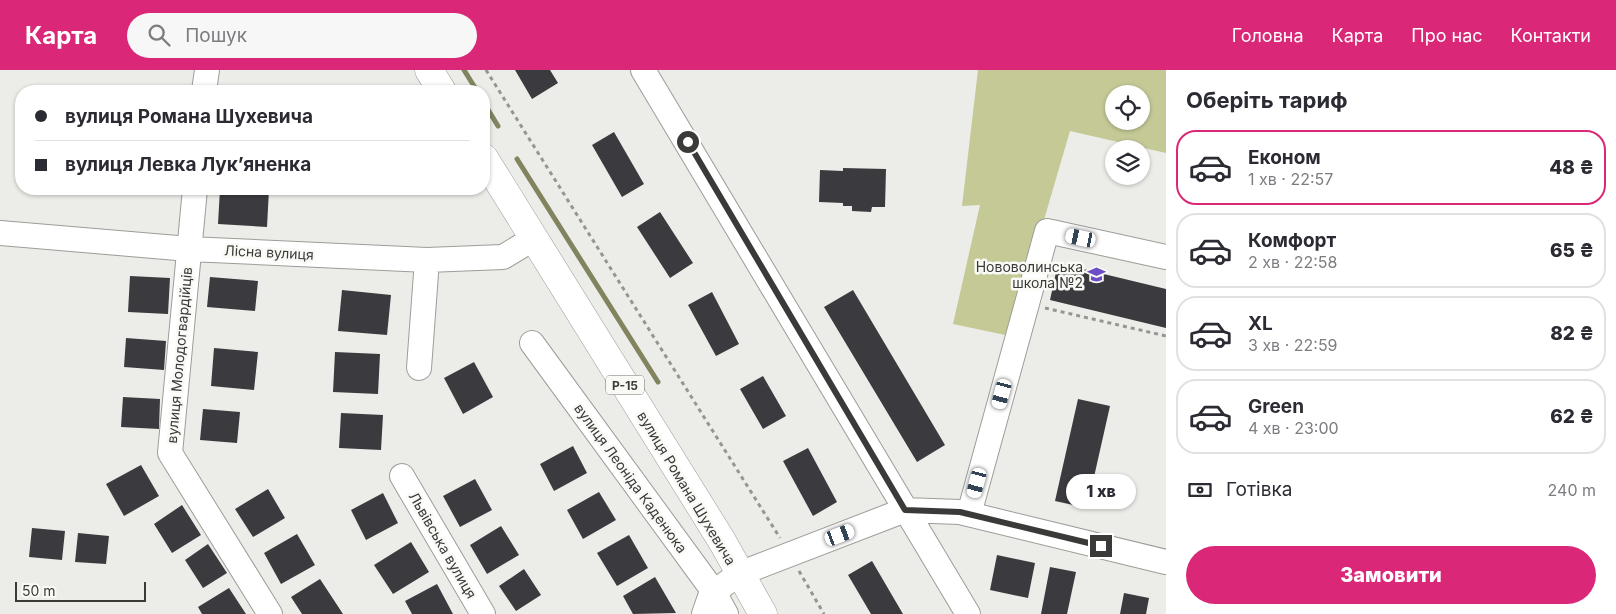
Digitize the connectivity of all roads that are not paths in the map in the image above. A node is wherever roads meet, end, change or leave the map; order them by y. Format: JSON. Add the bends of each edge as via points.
{"nodes":[{"id":1,"x":206,"y":70,"type":"edge"},
{"id":2,"x":429,"y":70,"type":"edge"},
{"id":3,"x":643,"y":70,"type":"edge"},
{"id":4,"x":205,"y":85,"type":"edge"},
{"id":5,"x":438,"y":85,"type":"edge"},
{"id":6,"x":490,"y":168,"type":"edge"},
{"id":7,"x":194,"y":195,"type":"edge"},
{"id":8,"x":0,"y":233,"type":"edge"},
{"id":9,"x":533,"y":238,"type":"junction"},
{"id":10,"x":189,"y":249,"type":"junction"},
{"id":11,"x":1166,"y":257,"type":"edge"},
{"id":12,"x":427,"y":260,"type":"junction"},
{"id":13,"x":532,"y":343,"type":"dead end"},
{"id":14,"x":419,"y":368,"type":"dead end"},
{"id":15,"x":402,"y":476,"type":"dead end"},
{"id":16,"x":905,"y":510,"type":"junction"},
{"id":17,"x":969,"y":514,"type":"junction"},
{"id":18,"x":1166,"y":562,"type":"edge"},
{"id":19,"x":739,"y":574,"type":"junction"},
{"id":20,"x":714,"y":592,"type":"junction"},
{"id":21,"x":270,"y":614,"type":"edge"},
{"id":22,"x":483,"y":614,"type":"edge"},
{"id":23,"x":704,"y":614,"type":"edge"},
{"id":24,"x":726,"y":614,"type":"edge"},
{"id":25,"x":763,"y":614,"type":"edge"},
{"id":26,"x":968,"y":614,"type":"edge"}],
"edges":[{"from":1,"to":4,"type":"street"},
{"from":2,"to":5,"type":"main road"},
{"from":3,"to":16,"type":"street"},
{"from":6,"to":9,"type":"main road","name":"вулиця Романа Шухевича","number":"Р-15"},
{"from":7,"to":10,"type":"street","name":"вулиця Молодогвардійців"},
{"from":8,"to":10,"type":"street","name":"Лісна вулиця"},
{"from":9,"to":12,"type":"street","name":"Лісна вулиця","via":[[503,257]]},
{"from":9,"to":19,"type":"main road","name":"вулиця Романа Шухевича","number":"Р-15","via":[[722,541]]},
{"from":10,"to":12,"type":"street","name":"Лісна вулиця"},
{"from":10,"to":21,"type":"street","name":"вулиця Молодогвардійців","via":[[170,453]]},
{"from":11,"to":17,"type":"street","via":[[1047,231]]},
{"from":12,"to":14,"type":"street"},
{"from":13,"to":20,"type":"street","name":"вулиця Леоніда Каденюка"},
{"from":15,"to":22,"type":"street","name":"Львівська вулиця"},
{"from":16,"to":17,"type":"street"},
{"from":16,"to":19,"type":"street"},
{"from":16,"to":26,"type":"street"},
{"from":17,"to":18,"type":"street"},
{"from":19,"to":20,"type":"street"},
{"from":19,"to":25,"type":"main road","name":"вулиця Романа Шухевича","number":"Р-15"},
{"from":20,"to":23,"type":"street"},
{"from":20,"to":24,"type":"street","name":"вулиця Леоніда Каденюка"}]}
